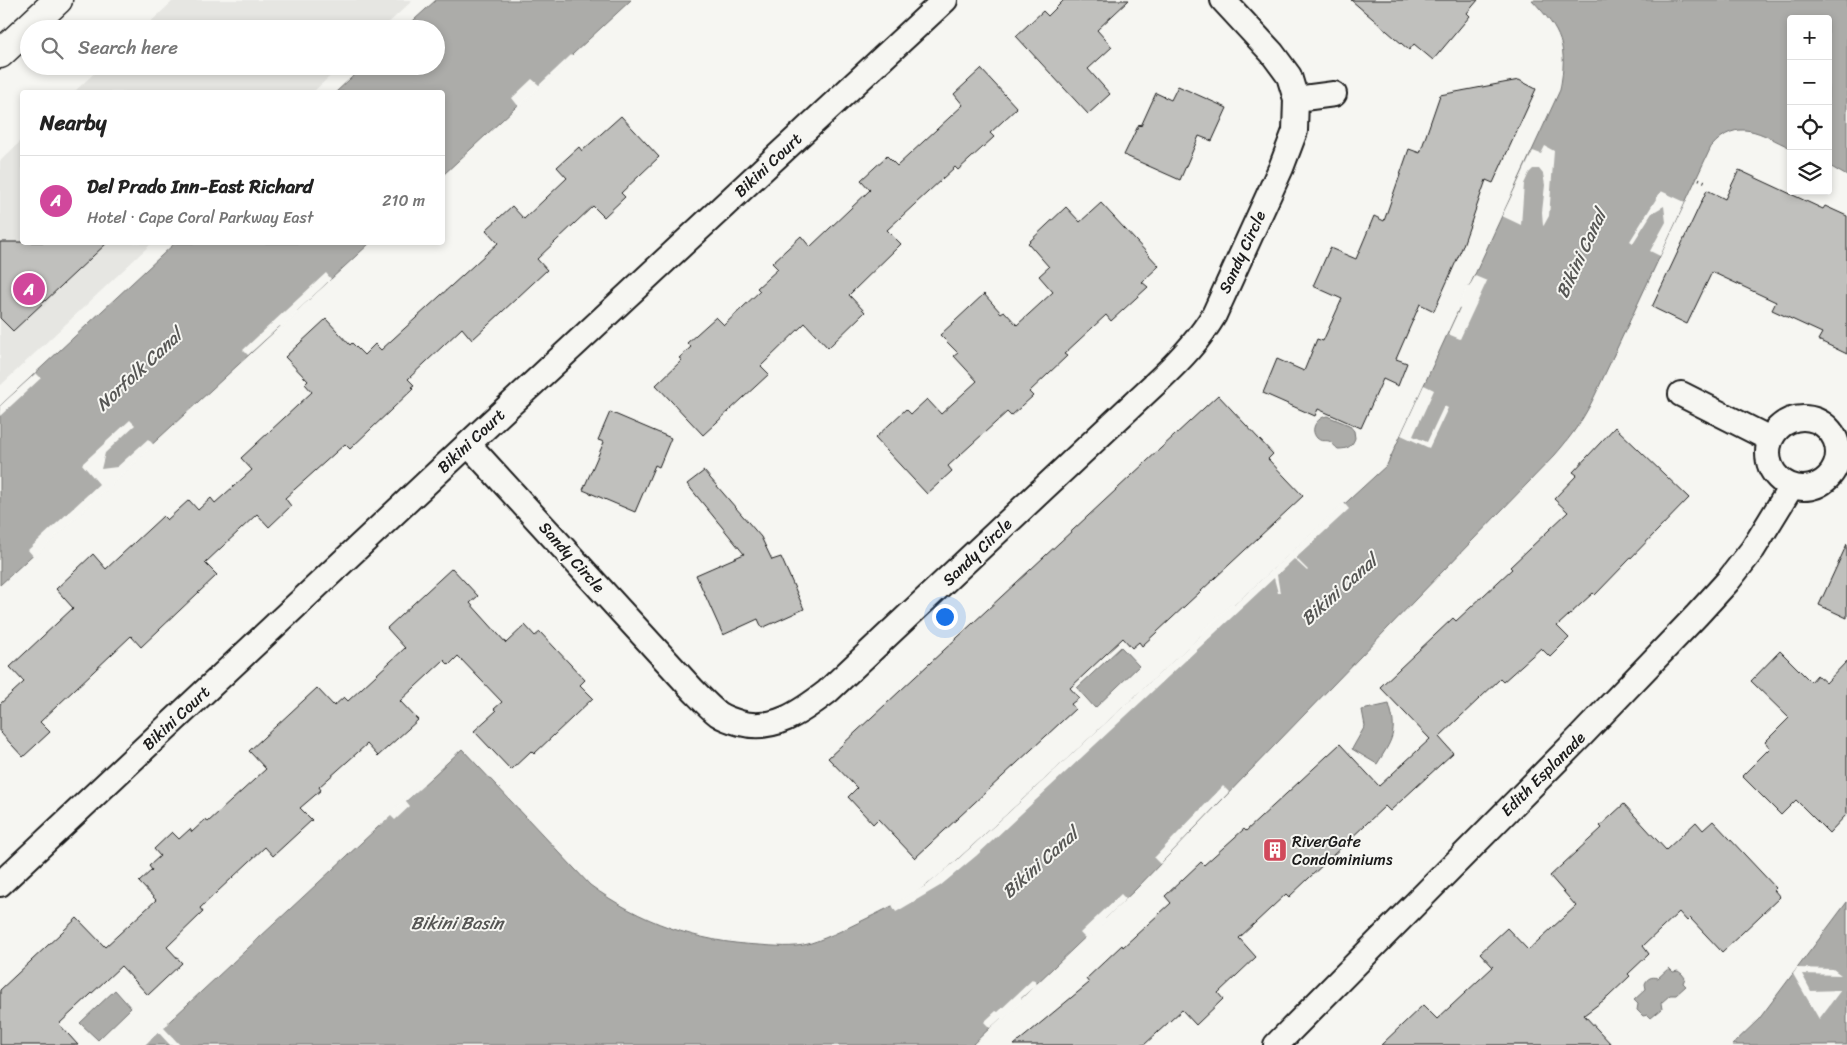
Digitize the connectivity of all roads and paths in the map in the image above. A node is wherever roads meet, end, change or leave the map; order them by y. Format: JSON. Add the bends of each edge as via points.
{"nodes":[{"id":1,"x":58,"y":0,"type":"edge"},
{"id":2,"x":945,"y":0,"type":"edge"},
{"id":3,"x":1223,"y":0,"type":"edge"},
{"id":4,"x":37,"y":20,"type":"edge"},
{"id":5,"x":20,"y":35,"type":"edge"},
{"id":6,"x":0,"y":54,"type":"edge"},
{"id":7,"x":1334,"y":94,"type":"dead end"},
{"id":8,"x":1296,"y":99,"type":"junction"},
{"id":9,"x":1699,"y":179,"type":"dead end"},
{"id":10,"x":1708,"y":183,"type":"dead end"},
{"id":11,"x":1681,"y":394,"type":"dead end"},
{"id":12,"x":1770,"y":439,"type":"junction"},
{"id":13,"x":468,"y":444,"type":"junction"},
{"id":14,"x":1841,"y":469,"type":"edge"},
{"id":15,"x":1791,"y":487,"type":"junction"},
{"id":16,"x":0,"y":884,"type":"edge"},
{"id":17,"x":1276,"y":1045,"type":"edge"}],
"edges":[{"from":1,"to":4,"type":"main road"},
{"from":2,"to":13,"type":"street","name":"Bikini Court"},
{"from":3,"to":8,"type":"street","name":"Sandy Circle","via":[[1278,61],[1289,76]]},
{"from":5,"to":6,"type":"main road"},
{"from":7,"to":8,"type":"street"},
{"from":8,"to":13,"type":"street","name":"Sandy Circle","via":[[1295,131],[1281,168],[1214,315],[1185,355],[894,631],[827,692],[790,717],[751,726],[720,715],[693,690]]},
{"from":9,"to":10,"type":"path"},
{"from":11,"to":12,"type":"street"},
{"from":12,"to":14,"type":"street","via":[[1780,426],[1796,418],[1813,419],[1827,428],[1837,442]]},
{"from":12,"to":15,"type":"street","via":[[1768,457],[1774,473]]},
{"from":13,"to":16,"type":"street","name":"Bikini Court"},
{"from":14,"to":15,"type":"street","via":[[1819,485],[1802,489]]},
{"from":15,"to":17,"type":"street","name":"Edith Esplanade","via":[[1753,549],[1728,581],[1579,738]]}]}
